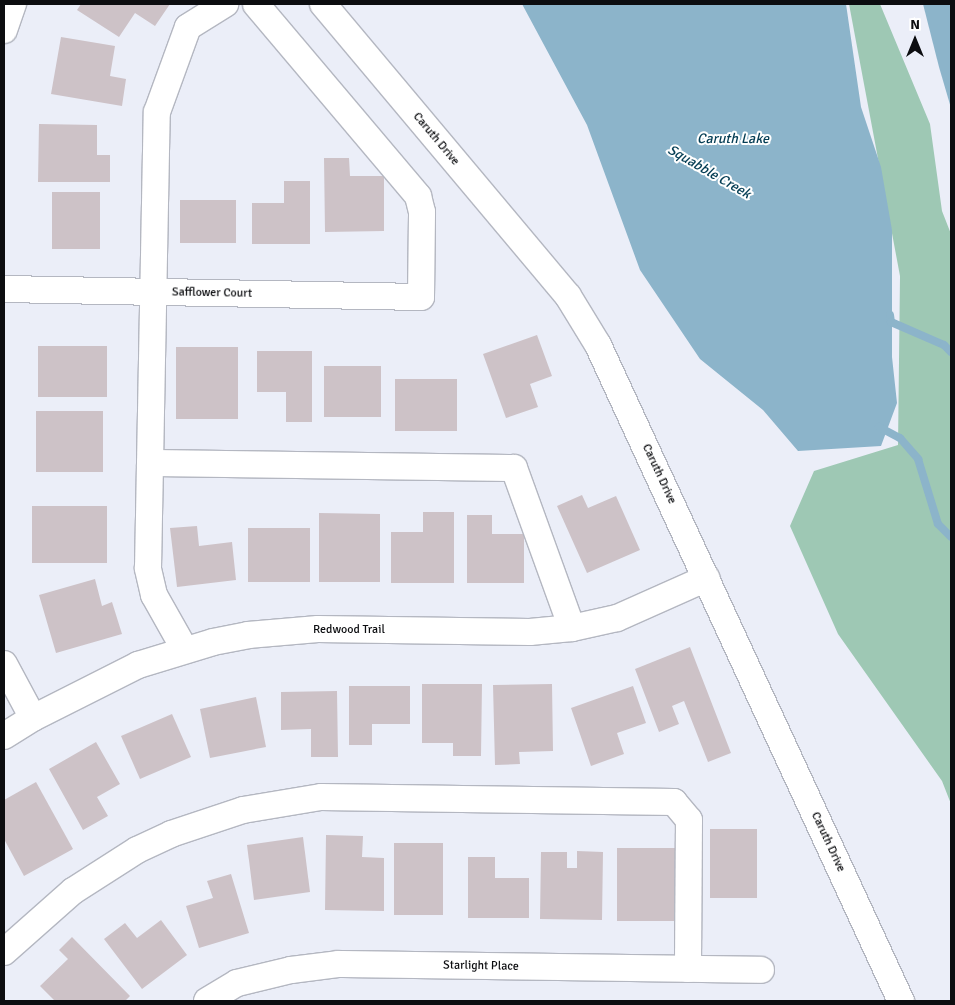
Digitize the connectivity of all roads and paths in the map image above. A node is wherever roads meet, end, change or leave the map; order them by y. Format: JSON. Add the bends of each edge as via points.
{"nodes":[{"id":1,"x":12,"y":4,"type":"edge"},
{"id":2,"x":225,"y":4,"type":"edge"},
{"id":3,"x":256,"y":4,"type":"edge"},
{"id":4,"x":323,"y":4,"type":"edge"},
{"id":5,"x":4,"y":30,"type":"edge"},
{"id":6,"x":4,"y":289,"type":"edge"},
{"id":7,"x":152,"y":292,"type":"junction"},
{"id":8,"x":150,"y":463,"type":"junction"},
{"id":9,"x":707,"y":578,"type":"junction"},
{"id":10,"x":572,"y":628,"type":"junction"},
{"id":11,"x":185,"y":650,"type":"junction"},
{"id":12,"x":4,"y":664,"type":"edge"},
{"id":13,"x":33,"y":718,"type":"junction"},
{"id":14,"x":4,"y":736,"type":"edge"},
{"id":15,"x":4,"y":952,"type":"edge"},
{"id":16,"x":688,"y":969,"type":"junction"},
{"id":17,"x":761,"y":970,"type":"dead end"},
{"id":18,"x":207,"y":1001,"type":"edge"},
{"id":19,"x":901,"y":1001,"type":"edge"}],
"edges":[{"from":1,"to":5,"type":"street"},
{"from":2,"to":7,"type":"street","via":[[188,27],[156,112]]},
{"from":3,"to":7,"type":"street","name":"Safflower Court","via":[[418,196],[422,212],[421,297]]},
{"from":4,"to":9,"type":"street","name":"Caruth Drive","via":[[568,296],[598,345]]},
{"from":6,"to":7,"type":"street","name":"Safflower Court"},
{"from":7,"to":8,"type":"street"},
{"from":8,"to":10,"type":"street","via":[[514,468]]},
{"from":8,"to":11,"type":"street","via":[[150,582]]},
{"from":9,"to":10,"type":"street","name":"Redwood Trail","via":[[617,618]]},
{"from":9,"to":19,"type":"street","name":"Caruth Drive"},
{"from":10,"to":11,"type":"street","name":"Redwood Trail","via":[[530,632],[318,629],[248,635]]},
{"from":11,"to":13,"type":"street","name":"Redwood Trail","via":[[138,665]]},
{"from":12,"to":13,"type":"street"},
{"from":13,"to":14,"type":"street","name":"Redwood Trail"},
{"from":15,"to":16,"type":"street","via":[[73,891],[137,850],[171,834],[243,810],[321,797],[674,802],[688,820]]},
{"from":16,"to":17,"type":"street","name":"Starlight Place"},
{"from":16,"to":18,"type":"street","name":"Starlight Place","via":[[338,964],[291,970],[237,983]]}]}
